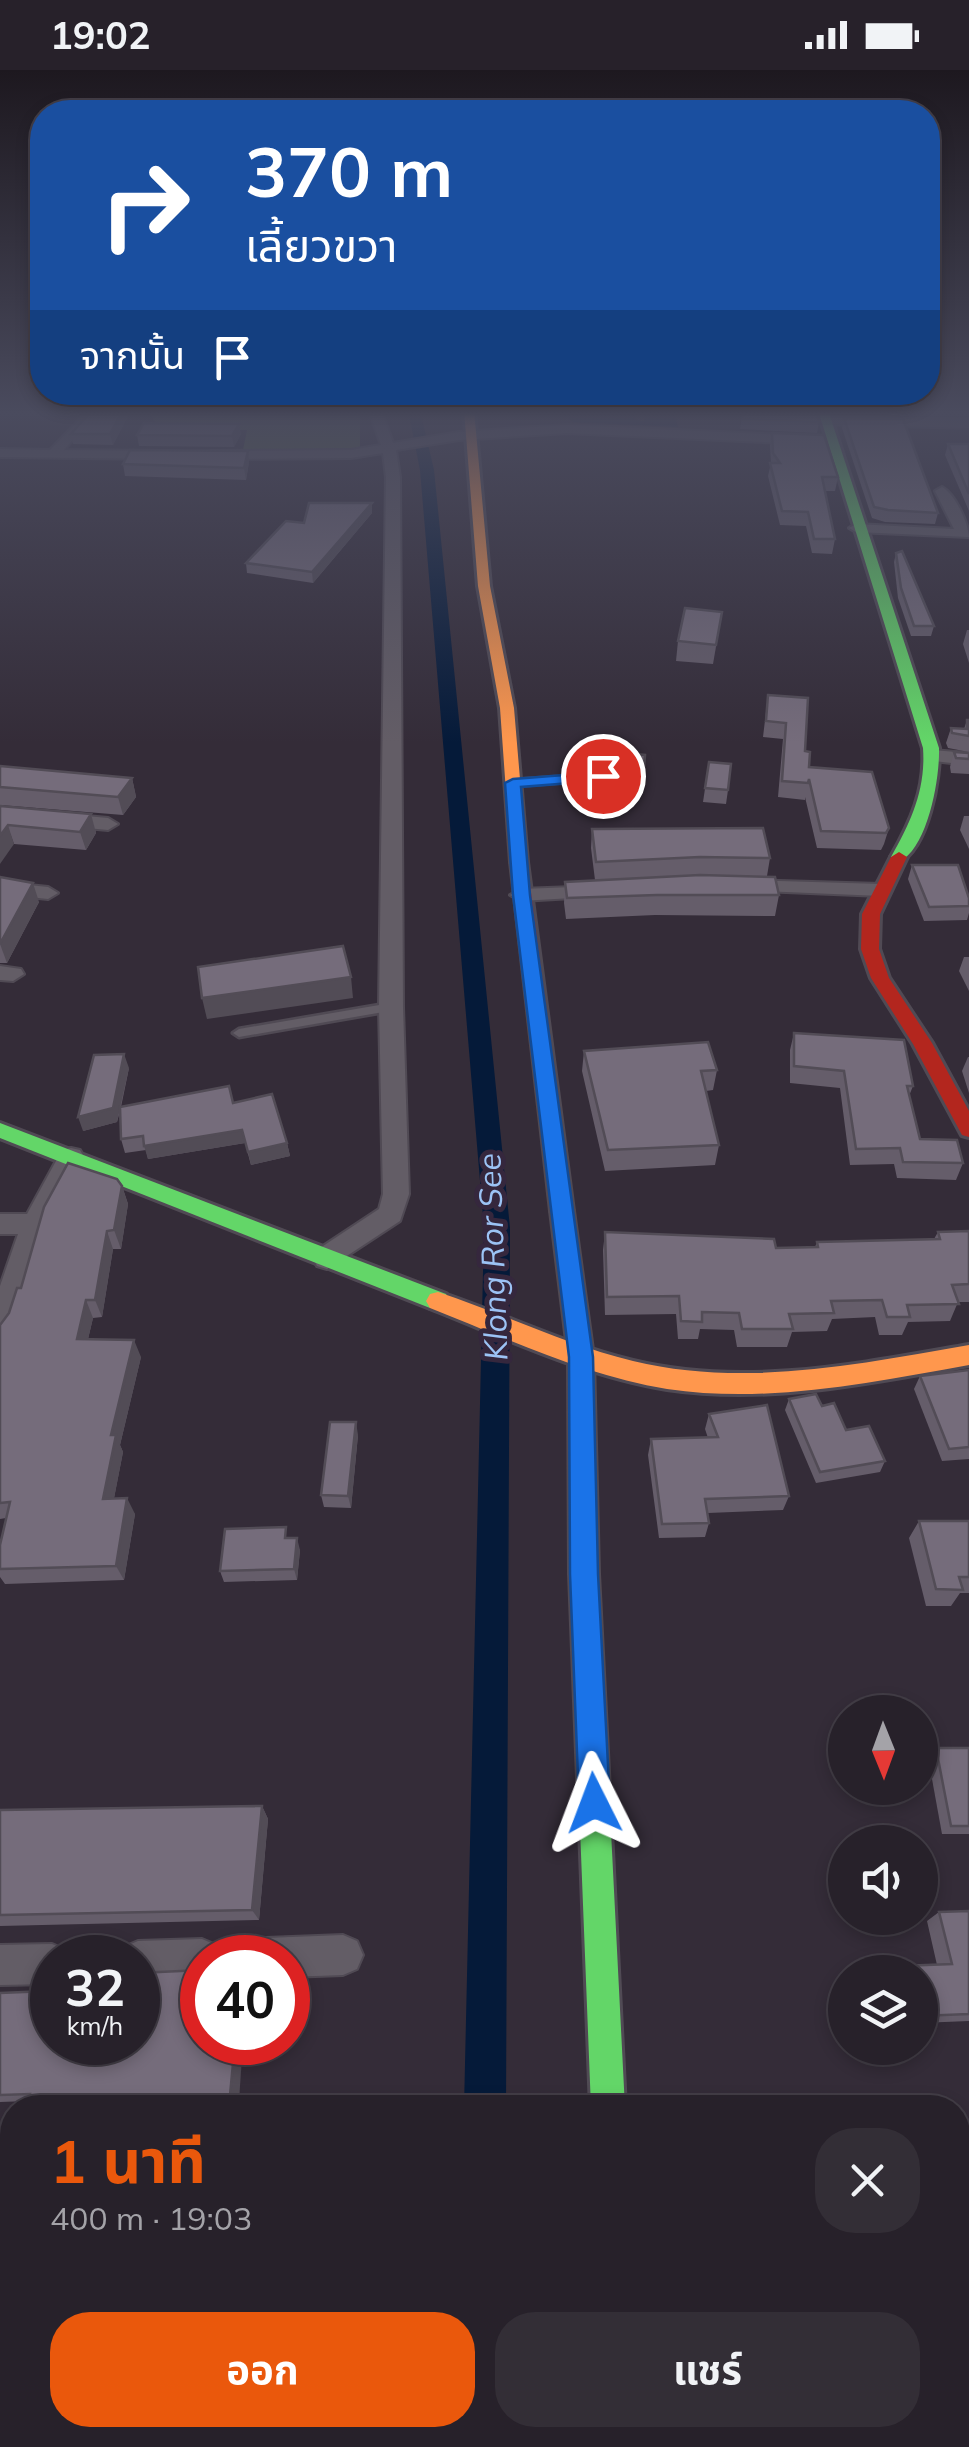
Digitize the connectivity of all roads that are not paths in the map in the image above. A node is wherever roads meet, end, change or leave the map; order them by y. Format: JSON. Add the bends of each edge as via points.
{"nodes":[{"id":1,"x":393,"y":521,"type":"edge"},
{"id":2,"x":475,"y":521,"type":"edge"},
{"id":3,"x":854,"y":521,"type":"edge"},
{"id":4,"x":856,"y":528,"type":"junction"},
{"id":5,"x":966,"y":534,"type":"edge"},
{"id":6,"x":932,"y":756,"type":"junction"},
{"id":7,"x":969,"y":759,"type":"edge"},
{"id":8,"x":603,"y":776,"type":"edge"},
{"id":9,"x":513,"y":783,"type":"junction"},
{"id":10,"x":0,"y":814,"type":"edge"},
{"id":11,"x":108,"y":824,"type":"dead end"},
{"id":12,"x":715,"y":886,"type":"edge"},
{"id":13,"x":0,"y":888,"type":"edge"},
{"id":14,"x":618,"y":890,"type":"edge"},
{"id":15,"x":881,"y":890,"type":"junction"},
{"id":16,"x":48,"y":893,"type":"dead end"},
{"id":17,"x":522,"y":895,"type":"junction"},
{"id":18,"x":392,"y":1006,"type":"junction"},
{"id":19,"x":239,"y":1034,"type":"dead end"},
{"id":20,"x":0,"y":1130,"type":"edge"},
{"id":21,"x":969,"y":1130,"type":"edge"},
{"id":22,"x":71,"y":1157,"type":"junction"},
{"id":23,"x":0,"y":1224,"type":"edge"},
{"id":24,"x":35,"y":1224,"type":"junction"},
{"id":25,"x":327,"y":1258,"type":"junction"},
{"id":26,"x":0,"y":1327,"type":"edge"},
{"id":27,"x":969,"y":1355,"type":"edge"},
{"id":28,"x":581,"y":1357,"type":"junction"},
{"id":29,"x":343,"y":1955,"type":"dead end"},
{"id":30,"x":310,"y":1956,"type":"edge"},
{"id":31,"x":30,"y":1964,"type":"edge"},
{"id":32,"x":0,"y":1965,"type":"edge"},
{"id":33,"x":607,"y":2095,"type":"edge"}],
"edges":[{"from":1,"to":18,"type":"street"},
{"from":2,"to":9,"type":"street"},
{"from":3,"to":4,"type":"street"},
{"from":4,"to":5,"type":"street"},
{"from":4,"to":6,"type":"street"},
{"from":6,"to":7,"type":"street"},
{"from":6,"to":15,"type":"street","via":[[930,796]]},
{"from":8,"to":9,"type":"lane"},
{"from":9,"to":17,"type":"street"},
{"from":10,"to":11,"type":"street"},
{"from":12,"to":15,"type":"street"},
{"from":13,"to":16,"type":"street"},
{"from":14,"to":17,"type":"street"},
{"from":15,"to":21,"type":"street","via":[[868,930],[871,952]]},
{"from":17,"to":28,"type":"street"},
{"from":18,"to":19,"type":"lane"},
{"from":18,"to":25,"type":"street","via":[[395,1205]]},
{"from":20,"to":22,"type":"street"},
{"from":22,"to":24,"type":"street"},
{"from":22,"to":25,"type":"street"},
{"from":23,"to":24,"type":"street"},
{"from":24,"to":26,"type":"street"},
{"from":25,"to":28,"type":"street"},
{"from":27,"to":28,"type":"street","via":[[830,1377],[737,1383],[653,1376]]},
{"from":28,"to":33,"type":"street"},
{"from":29,"to":30,"type":"street"},
{"from":31,"to":32,"type":"street"}]}
